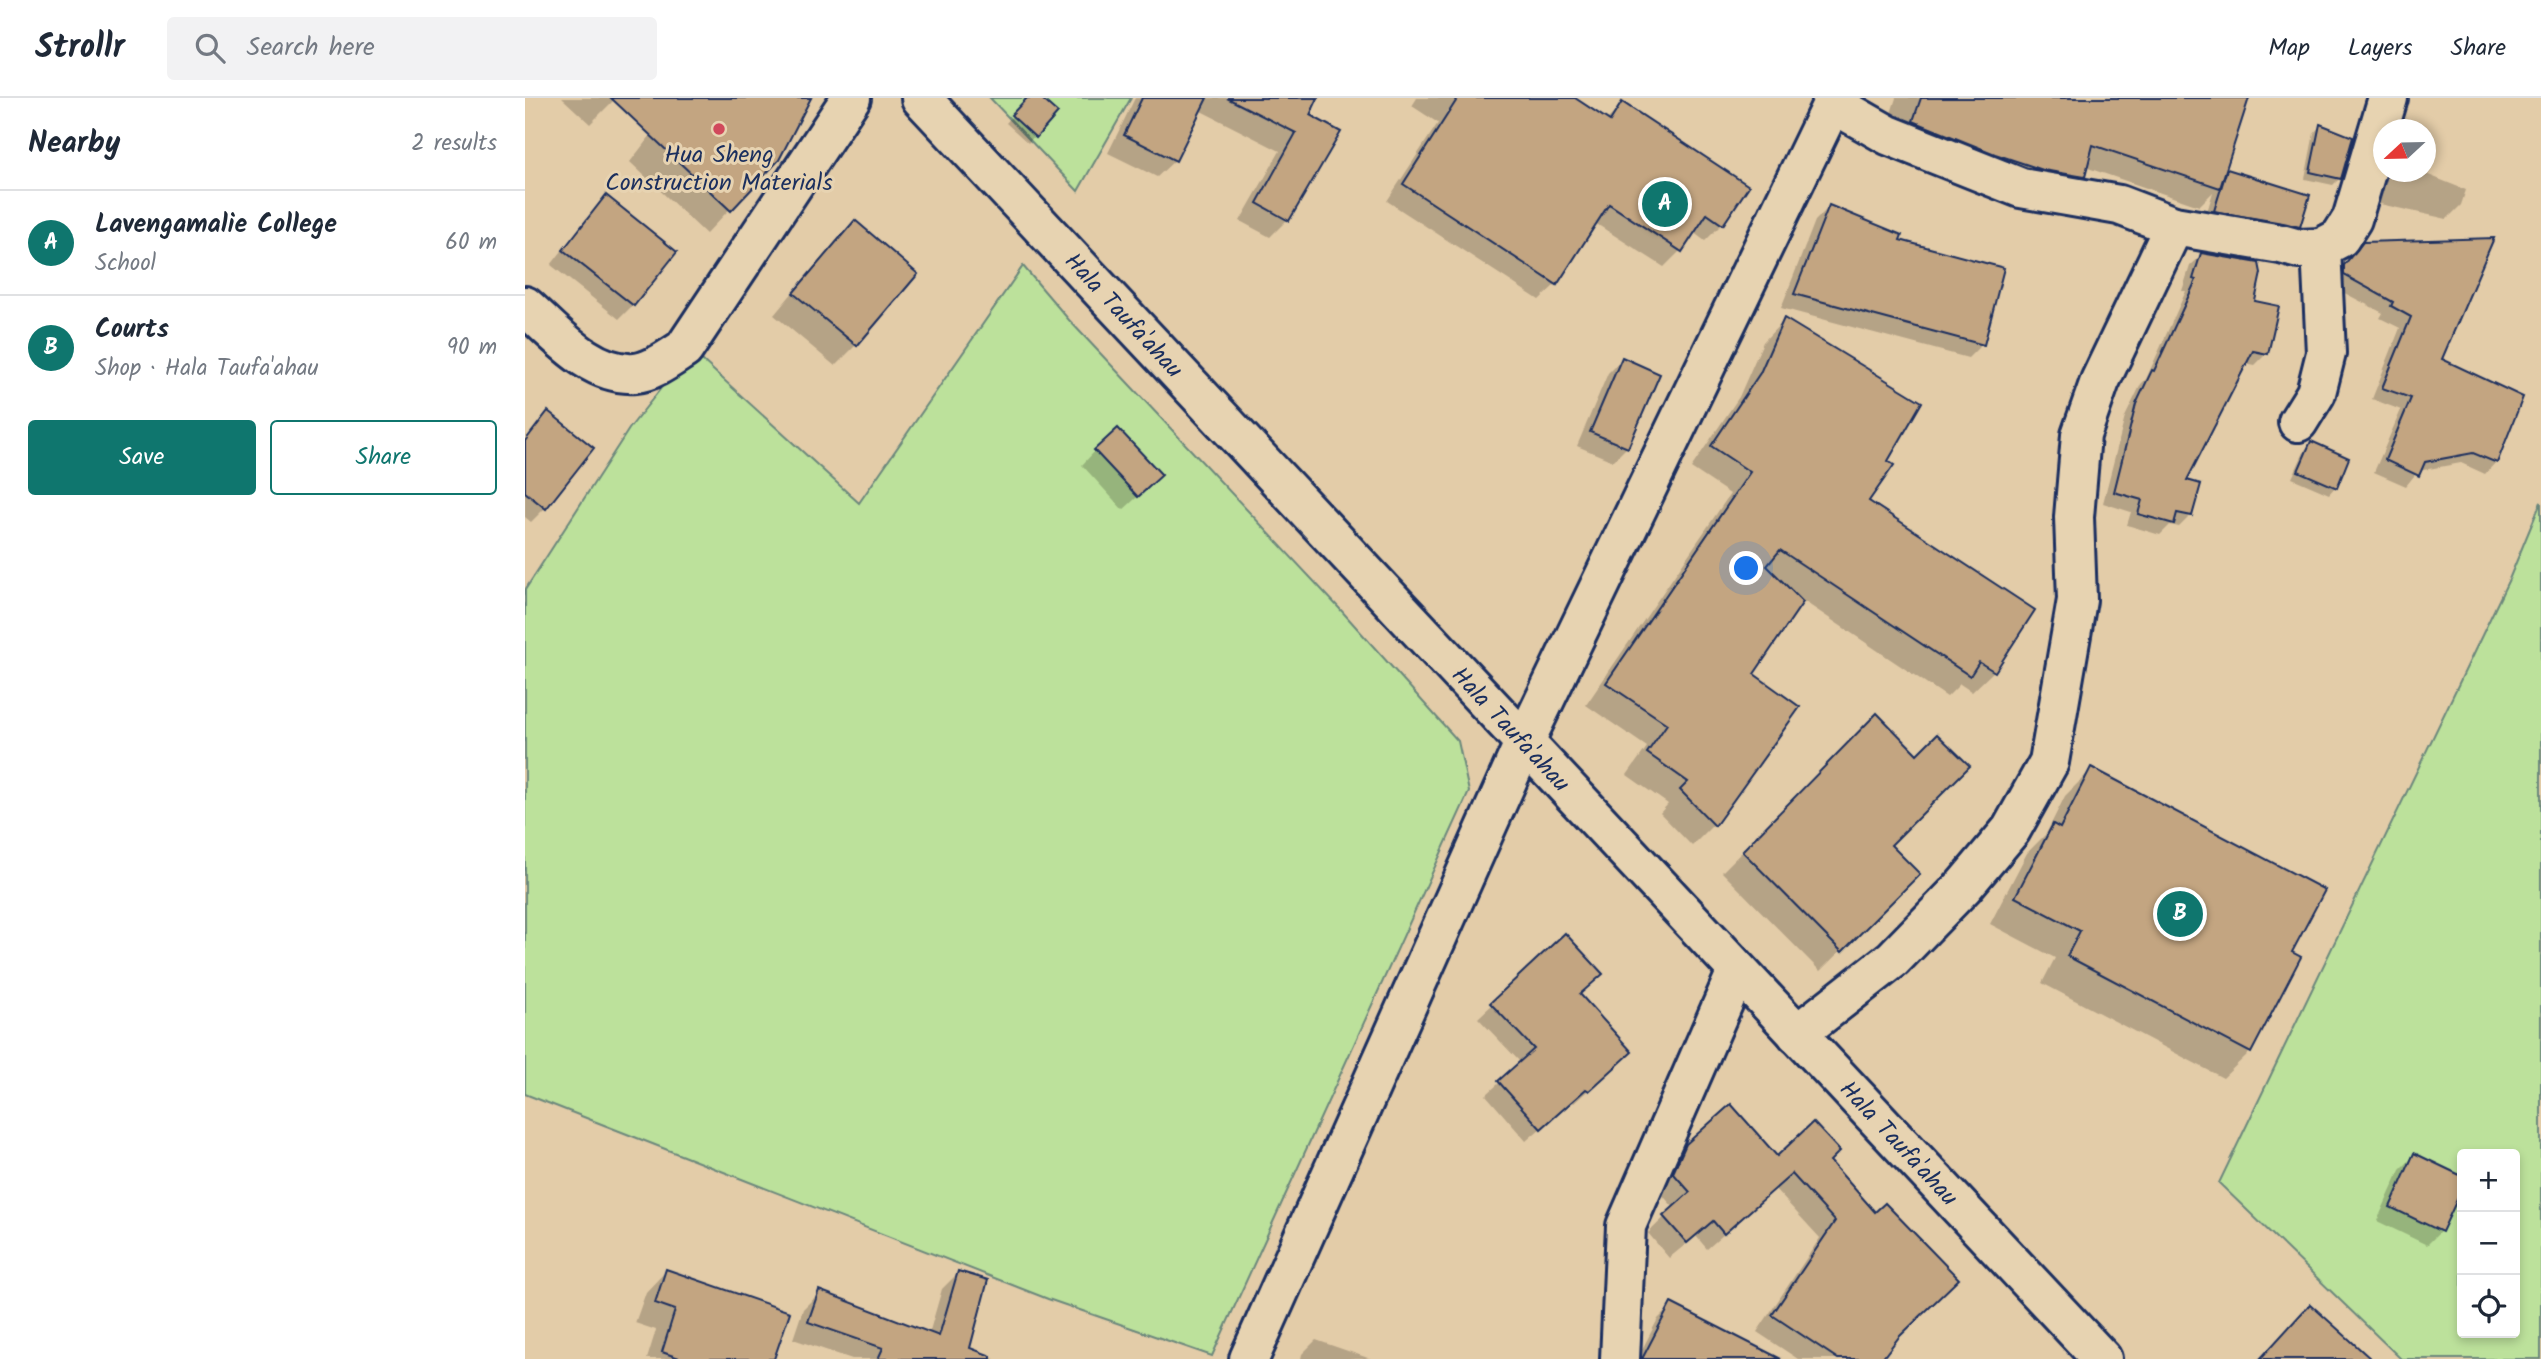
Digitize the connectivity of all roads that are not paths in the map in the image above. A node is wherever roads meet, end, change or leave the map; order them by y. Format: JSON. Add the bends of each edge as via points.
{"nodes":[{"id":1,"x":851,"y":98,"type":"edge"},
{"id":2,"x":921,"y":98,"type":"edge"},
{"id":3,"x":2388,"y":98,"type":"edge"},
{"id":4,"x":1833,"y":101,"type":"edge"},
{"id":5,"x":2175,"y":226,"type":"junction"},
{"id":6,"x":2321,"y":248,"type":"junction"},
{"id":7,"x":525,"y":306,"type":"edge"},
{"id":8,"x":2298,"y":422,"type":"dead end"},
{"id":9,"x":1524,"y":743,"type":"junction"},
{"id":10,"x":1737,"y":971,"type":"junction"},
{"id":11,"x":1797,"y":1034,"type":"junction"},
{"id":12,"x":1249,"y":1359,"type":"edge"},
{"id":13,"x":1620,"y":1359,"type":"edge"},
{"id":14,"x":2102,"y":1359,"type":"edge"}],
"edges":[{"from":1,"to":7,"type":"street","via":[[684,349],[637,373],[611,371],[590,363]]},
{"from":2,"to":9,"type":"street","name":"Hala Taufa'ahau"},
{"from":3,"to":6,"type":"street","via":[[2352,219],[2340,238]]},
{"from":4,"to":5,"type":"street","via":[[1888,135],[2021,188],[2119,205]]},
{"from":4,"to":9,"type":"street"},
{"from":5,"to":6,"type":"street","via":[[2299,249]]},
{"from":5,"to":11,"type":"street","via":[[2105,370],[2081,435],[2074,517],[2077,600],[2049,762],[2011,830],[1963,887],[1893,959]]},
{"from":6,"to":8,"type":"street","via":[[2326,353],[2316,393]]},
{"from":9,"to":10,"type":"street","name":"Hala Taufa'ahau"},
{"from":9,"to":12,"type":"street"},
{"from":10,"to":11,"type":"street","name":"Hala Taufa'ahau"},
{"from":10,"to":13,"type":"street","via":[[1626,1226]]},
{"from":11,"to":14,"type":"street","name":"Hala Taufa'ahau"}]}
